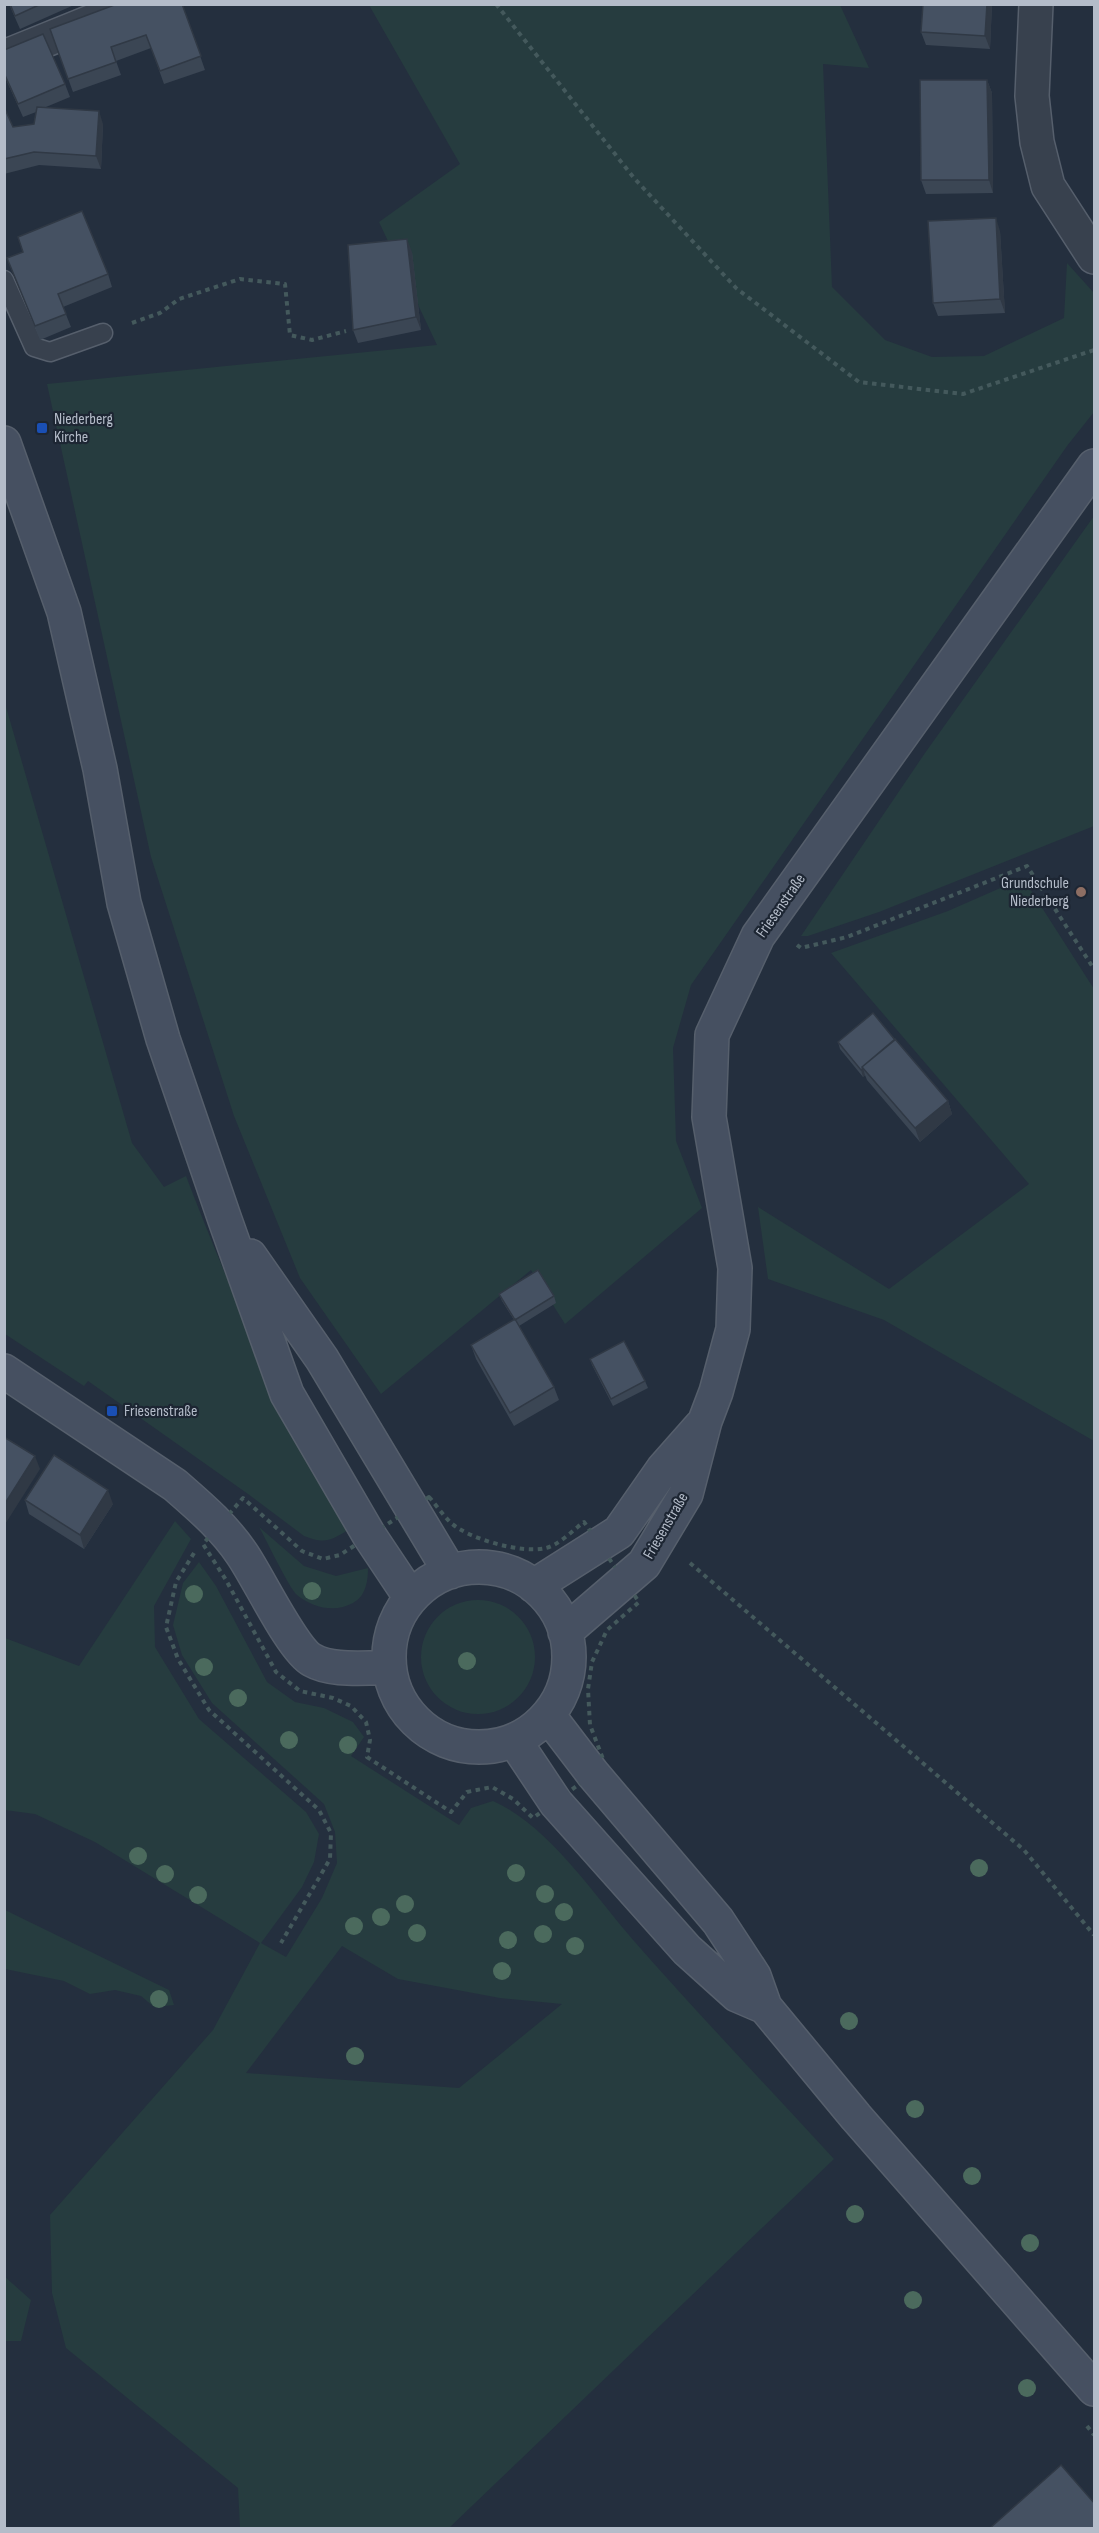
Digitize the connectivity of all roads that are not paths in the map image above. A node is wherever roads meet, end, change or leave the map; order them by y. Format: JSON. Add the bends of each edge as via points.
{"nodes":[{"id":1,"x":135,"y":4,"type":"edge"},
{"id":2,"x":1036,"y":4,"type":"edge"},
{"id":3,"x":4,"y":57,"type":"edge"},
{"id":4,"x":1095,"y":257,"type":"edge"},
{"id":5,"x":4,"y":280,"type":"edge"},
{"id":6,"x":103,"y":333,"type":"road end"},
{"id":7,"x":4,"y":443,"type":"edge"},
{"id":8,"x":1095,"y":466,"type":"edge"},
{"id":9,"x":225,"y":1220,"type":"junction"},
{"id":10,"x":4,"y":1371,"type":"edge"},
{"id":11,"x":705,"y":1421,"type":"junction"},
{"id":12,"x":450,"y":1572,"type":"junction"},
{"id":13,"x":534,"y":1586,"type":"junction"},
{"id":14,"x":411,"y":1598,"type":"junction"},
{"id":15,"x":565,"y":1632,"type":"junction"},
{"id":16,"x":389,"y":1668,"type":"junction"},
{"id":17,"x":548,"y":1715,"type":"junction"},
{"id":18,"x":514,"y":1740,"type":"junction"},
{"id":19,"x":765,"y":2007,"type":"junction"},
{"id":20,"x":1095,"y":2389,"type":"edge"}],
"edges":[{"from":1,"to":3,"type":"street"},
{"from":2,"to":4,"type":"street","via":[[1032,96],[1037,142],[1048,186]]},
{"from":5,"to":6,"type":"lane","via":[[34,347],[50,352]]},
{"from":7,"to":9,"type":"main road","via":[[64,612],[100,770],[124,903],[163,1039]]},
{"from":8,"to":11,"type":"main road","name":"Friesenstraße","via":[[769,921],[712,1035],[709,1117],[735,1268],[733,1329]]},
{"from":9,"to":12,"type":"main road","via":[[322,1359]]},
{"from":9,"to":14,"type":"main road","via":[[287,1394],[369,1535]]},
{"from":10,"to":16,"type":"main road","via":[[175,1485],[211,1535],[240,1551],[296,1644],[312,1660],[332,1666]]},
{"from":11,"to":13,"type":"main road","name":"Friesenstraße","via":[[663,1469],[619,1532]]},
{"from":11,"to":15,"type":"main road","name":"Friesenstraße","via":[[686,1494],[644,1564]]},
{"from":12,"to":13,"type":"main road","via":[[471,1567],[493,1568]]},
{"from":12,"to":14,"type":"main road","via":[[428,1582]]},
{"from":13,"to":15,"type":"main road","via":[[553,1607]]},
{"from":14,"to":16,"type":"main road","via":[[392,1631]]},
{"from":15,"to":17,"type":"main road","via":[[567,1676]]},
{"from":16,"to":18,"type":"main road","via":[[407,1711],[444,1740],[467,1747]]},
{"from":17,"to":18,"type":"main road"},
{"from":17,"to":19,"type":"main road","via":[[718,1921],[754,1976]]},
{"from":18,"to":19,"type":"main road","via":[[556,1803],[687,1950],[737,1995]]},
{"from":19,"to":20,"type":"main road"}]}
